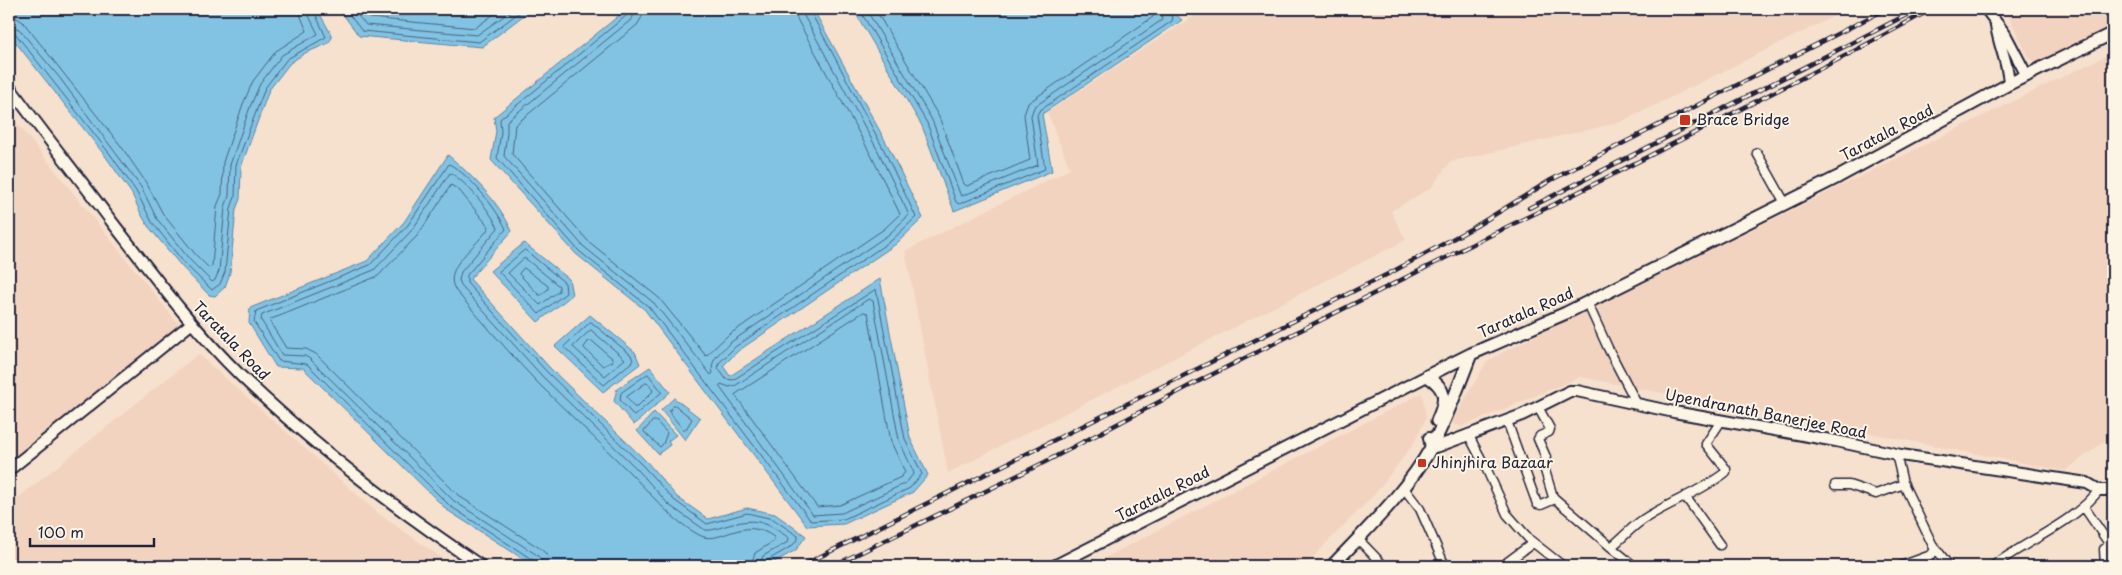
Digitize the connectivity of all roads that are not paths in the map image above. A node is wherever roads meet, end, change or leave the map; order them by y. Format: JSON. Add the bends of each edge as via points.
{"nodes":[{"id":1,"x":1986,"y":9,"type":"edge"},
{"id":2,"x":1996,"y":24,"type":"junction"},
{"id":3,"x":2113,"y":33,"type":"edge"},
{"id":4,"x":2027,"y":76,"type":"junction"},
{"id":5,"x":2009,"y":84,"type":"junction"},
{"id":6,"x":9,"y":86,"type":"edge"},
{"id":7,"x":1757,"y":153,"type":"dead end"},
{"id":8,"x":1785,"y":203,"type":"junction"},
{"id":9,"x":1588,"y":302,"type":"junction"},
{"id":10,"x":192,"y":323,"type":"junction"},
{"id":11,"x":1471,"y":354,"type":"junction"},
{"id":12,"x":1426,"y":376,"type":"junction"},
{"id":13,"x":1637,"y":404,"type":"junction"},
{"id":14,"x":1538,"y":407,"type":"junction"},
{"id":15,"x":1507,"y":421,"type":"junction"},
{"id":16,"x":1721,"y":421,"type":"junction"},
{"id":17,"x":1468,"y":434,"type":"junction"},
{"id":18,"x":1430,"y":443,"type":"junction"},
{"id":19,"x":1896,"y":454,"type":"junction"},
{"id":20,"x":9,"y":470,"type":"edge"},
{"id":21,"x":1904,"y":484,"type":"junction"},
{"id":22,"x":1835,"y":485,"type":"dead end"},
{"id":23,"x":1403,"y":487,"type":"junction"},
{"id":24,"x":2099,"y":490,"type":"junction"},
{"id":25,"x":2113,"y":490,"type":"edge"},
{"id":26,"x":1685,"y":496,"type":"junction"},
{"id":27,"x":1555,"y":499,"type":"junction"},
{"id":28,"x":2084,"y":507,"type":"junction"},
{"id":29,"x":1358,"y":539,"type":"junction"},
{"id":30,"x":1534,"y":543,"type":"junction"},
{"id":31,"x":1720,"y":545,"type":"dead end"},
{"id":32,"x":2112,"y":545,"type":"edge"},
{"id":33,"x":1611,"y":547,"type":"junction"},
{"id":34,"x":1935,"y":547,"type":"junction"},
{"id":35,"x":1997,"y":565,"type":"edge"},
{"id":36,"x":481,"y":566,"type":"edge"},
{"id":37,"x":1054,"y":566,"type":"edge"},
{"id":38,"x":1324,"y":566,"type":"edge"},
{"id":39,"x":1332,"y":566,"type":"edge"},
{"id":40,"x":1384,"y":566,"type":"edge"},
{"id":41,"x":1445,"y":566,"type":"edge"},
{"id":42,"x":1502,"y":566,"type":"edge"},
{"id":43,"x":1563,"y":566,"type":"edge"},
{"id":44,"x":1634,"y":566,"type":"edge"},
{"id":45,"x":1900,"y":566,"type":"edge"},
{"id":46,"x":1949,"y":566,"type":"edge"},
{"id":47,"x":2105,"y":566,"type":"edge"}],
"edges":[{"from":1,"to":2,"type":"street"},
{"from":2,"to":4,"type":"street","via":[[2005,34]]},
{"from":2,"to":5,"type":"street","via":[[2008,67]]},
{"from":3,"to":4,"type":"main road","name":"Taratala Road"},
{"from":4,"to":5,"type":"main road","name":"Taratala Road"},
{"from":5,"to":8,"type":"main road","name":"Taratala Road"},
{"from":6,"to":10,"type":"street","name":"Taratala Road"},
{"from":7,"to":8,"type":"street"},
{"from":8,"to":9,"type":"main road","name":"Taratala Road"},
{"from":9,"to":11,"type":"main road","name":"Taratala Road"},
{"from":9,"to":13,"type":"street"},
{"from":10,"to":20,"type":"street"},
{"from":10,"to":36,"type":"street","name":"Taratala Road","via":[[240,375],[320,447],[421,526]]},
{"from":11,"to":12,"type":"main road","name":"Taratala Road"},
{"from":11,"to":18,"type":"main road","via":[[1449,410]]},
{"from":12,"to":18,"type":"main road","via":[[1439,385],[1443,394],[1442,409]]},
{"from":12,"to":37,"type":"street","name":"Taratala Road"},
{"from":13,"to":14,"type":"street","name":"Upendranath Banerjee Road","via":[[1577,391]]},
{"from":13,"to":16,"type":"street","name":"Upendranath Banerjee Road"},
{"from":14,"to":15,"type":"street","name":"Upendranath Banerjee Road"},
{"from":14,"to":27,"type":"street","via":[[1550,429],[1538,439],[1546,457],[1543,466]]},
{"from":15,"to":17,"type":"street","name":"Upendranath Banerjee Road"},
{"from":15,"to":27,"type":"street","via":[[1537,504]]},
{"from":16,"to":19,"type":"street","name":"Upendranath Banerjee Road"},
{"from":16,"to":26,"type":"street","via":[[1706,444],[1727,470]]},
{"from":17,"to":18,"type":"street","name":"Upendranath Banerjee Road"},
{"from":17,"to":30,"type":"street","via":[[1507,514]]},
{"from":18,"to":23,"type":"main road"},
{"from":18,"to":38,"type":"main road","via":[[1398,484]]},
{"from":19,"to":21,"type":"street"},
{"from":19,"to":24,"type":"street","name":"Upendranath Banerjee Road","via":[[2087,483]]},
{"from":21,"to":22,"type":"street","via":[[1876,494],[1849,485]]},
{"from":21,"to":34,"type":"street"},
{"from":23,"to":29,"type":"main road"},
{"from":23,"to":41,"type":"street","via":[[1420,509]]},
{"from":24,"to":25,"type":"street","name":"Upendranath Banerjee Road"},
{"from":24,"to":28,"type":"street"},
{"from":26,"to":31,"type":"street"},
{"from":26,"to":33,"type":"street","via":[[1630,528]]},
{"from":27,"to":33,"type":"street"},
{"from":28,"to":32,"type":"street"},
{"from":28,"to":35,"type":"street"},
{"from":29,"to":39,"type":"main road"},
{"from":29,"to":40,"type":"street"},
{"from":30,"to":42,"type":"street"},
{"from":30,"to":43,"type":"street"},
{"from":32,"to":47,"type":"street","via":[[2104,549]]},
{"from":33,"to":44,"type":"street"},
{"from":34,"to":45,"type":"street","via":[[1931,555]]},
{"from":34,"to":46,"type":"street"}]}
